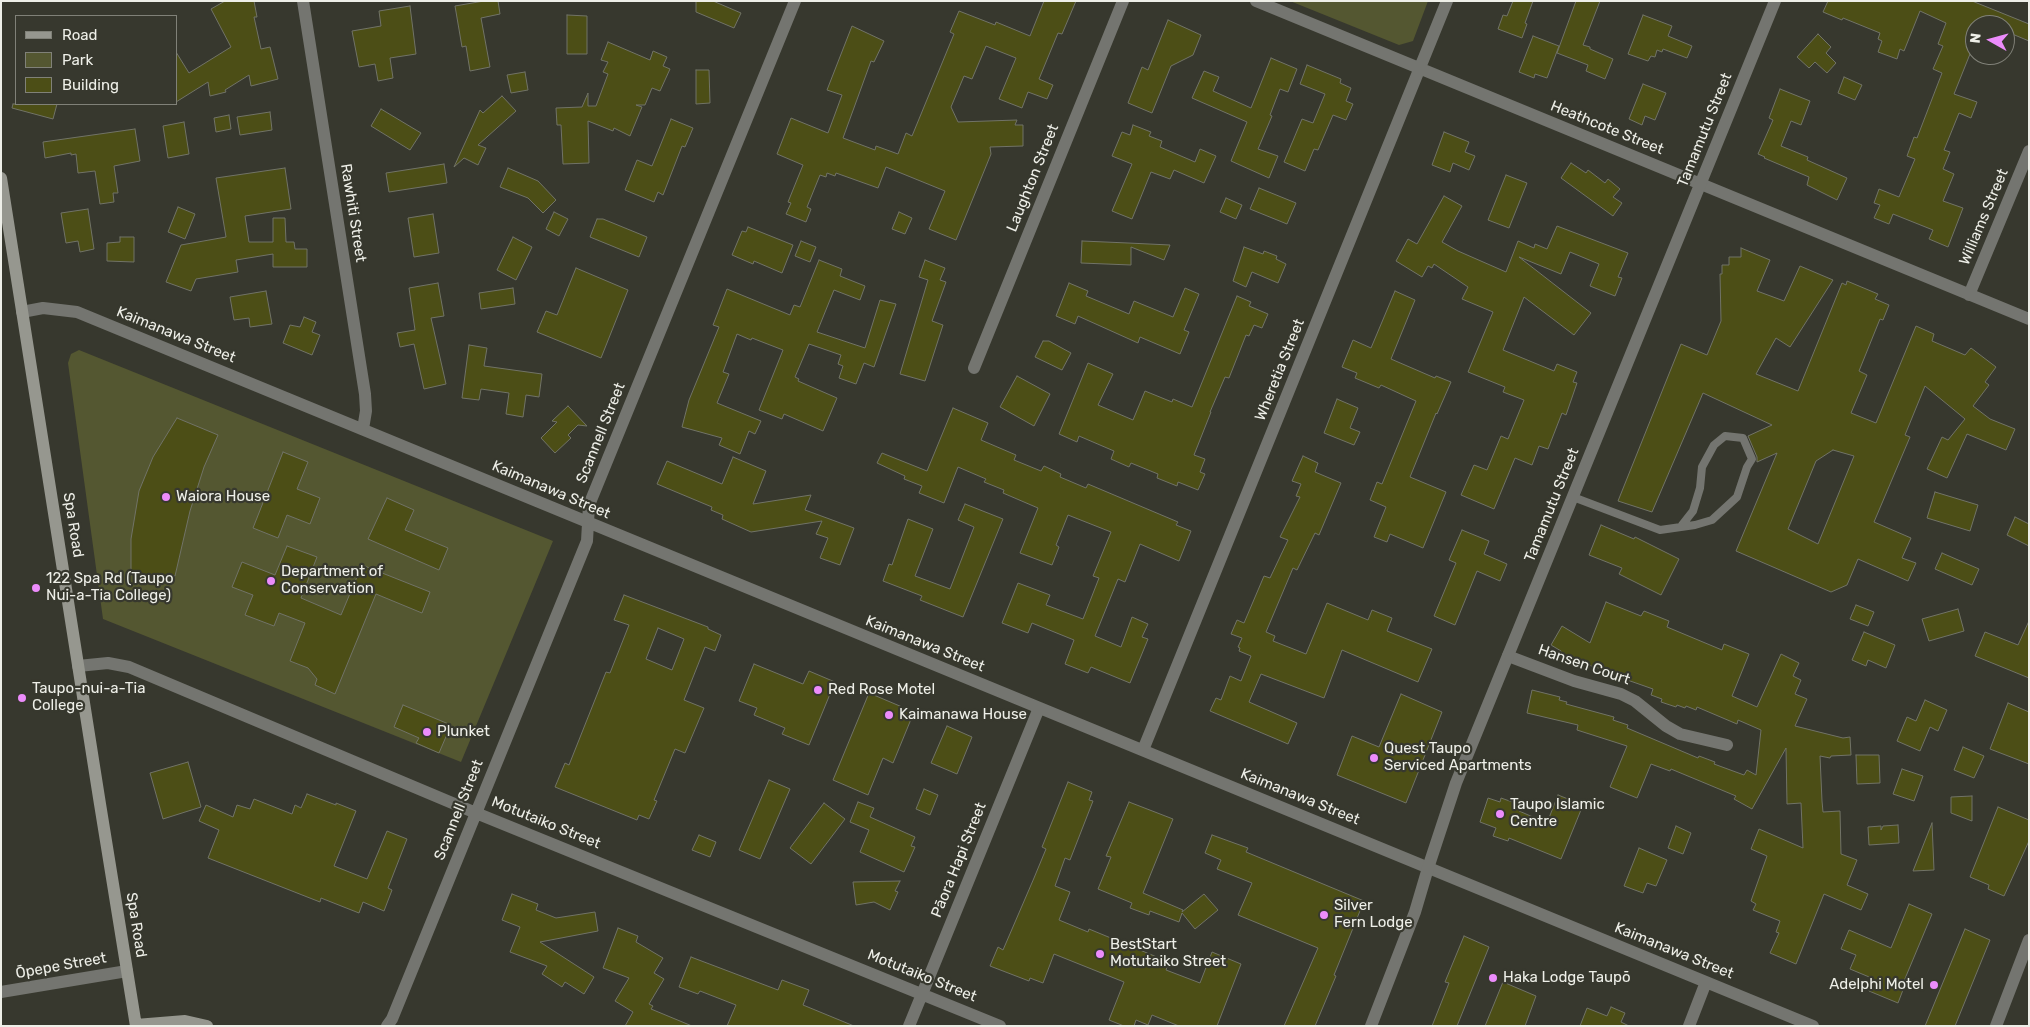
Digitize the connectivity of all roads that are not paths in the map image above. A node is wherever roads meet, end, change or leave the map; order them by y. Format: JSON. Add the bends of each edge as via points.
{"nodes":[{"id":1,"x":303,"y":1,"type":"edge"},
{"id":2,"x":795,"y":1,"type":"edge"},
{"id":3,"x":1123,"y":1,"type":"edge"},
{"id":4,"x":1256,"y":1,"type":"edge"},
{"id":5,"x":1447,"y":1,"type":"edge"},
{"id":6,"x":1775,"y":1,"type":"edge"},
{"id":7,"x":1420,"y":69,"type":"junction"},
{"id":8,"x":2029,"y":151,"type":"edge"},
{"id":9,"x":1,"y":178,"type":"edge"},
{"id":10,"x":1700,"y":184,"type":"junction"},
{"id":11,"x":1969,"y":295,"type":"junction"},
{"id":12,"x":22,"y":312,"type":"junction"},
{"id":13,"x":2029,"y":319,"type":"edge"},
{"id":14,"x":974,"y":368,"type":"dead end"},
{"id":15,"x":363,"y":429,"type":"junction"},
{"id":16,"x":1572,"y":497,"type":"junction"},
{"id":17,"x":588,"y":523,"type":"junction"},
{"id":18,"x":1682,"y":525,"type":"junction"},
{"id":19,"x":1508,"y":656,"type":"junction"},
{"id":20,"x":78,"y":666,"type":"junction"},
{"id":21,"x":1039,"y":708,"type":"junction"},
{"id":22,"x":1727,"y":746,"type":"dead end"},
{"id":23,"x":1143,"y":750,"type":"junction"},
{"id":24,"x":476,"y":812,"type":"junction"},
{"id":25,"x":1428,"y":868,"type":"junction"},
{"id":26,"x":2029,"y":940,"type":"edge"},
{"id":27,"x":127,"y":971,"type":"junction"},
{"id":28,"x":1706,"y":982,"type":"junction"},
{"id":29,"x":1,"y":992,"type":"edge"},
{"id":30,"x":922,"y":994,"type":"junction"},
{"id":31,"x":390,"y":1023,"type":"edge"},
{"id":32,"x":136,"y":1025,"type":"edge"},
{"id":33,"x":207,"y":1026,"type":"edge"},
{"id":34,"x":909,"y":1026,"type":"edge"},
{"id":35,"x":1000,"y":1026,"type":"edge"},
{"id":36,"x":1371,"y":1026,"type":"edge"},
{"id":37,"x":1689,"y":1026,"type":"edge"},
{"id":38,"x":1812,"y":1026,"type":"edge"},
{"id":39,"x":1996,"y":1026,"type":"edge"}],
"edges":[{"from":1,"to":15,"type":"street","name":"Rawhiti Street","via":[[365,394]]},
{"from":2,"to":17,"type":"street","name":"Scannell Street","via":[[588,505]]},
{"from":3,"to":14,"type":"street","name":"Laughton Street"},
{"from":4,"to":7,"type":"street","name":"Heathcote Street"},
{"from":5,"to":7,"type":"street","name":"Wheretia Street"},
{"from":6,"to":10,"type":"street","name":"Tamamutu Street"},
{"from":7,"to":10,"type":"street","name":"Heathcote Street"},
{"from":7,"to":23,"type":"street","name":"Wheretia Street"},
{"from":8,"to":11,"type":"street","name":"Williams Street"},
{"from":9,"to":12,"type":"main road","name":"Spa Road"},
{"from":10,"to":11,"type":"street","name":"Heathcote Street"},
{"from":10,"to":16,"type":"street","name":"Tamamutu Street"},
{"from":11,"to":13,"type":"street","name":"Heathcote Street"},
{"from":12,"to":15,"type":"street","name":"Kaimanawa Street","via":[[42,308],[78,312]]},
{"from":12,"to":20,"type":"main road","name":"Spa Road"},
{"from":15,"to":17,"type":"street","name":"Kaimanawa Street"},
{"from":16,"to":18,"type":"lane","via":[[1660,530]]},
{"from":16,"to":19,"type":"street","name":"Tamamutu Street"},
{"from":17,"to":21,"type":"street","name":"Kaimanawa Street"},
{"from":17,"to":24,"type":"street","name":"Scannell Street","via":[[587,541]]},
{"from":18,"to":18,"type":"lane","via":[[1694,511],[1702,467],[1714,445],[1725,436],[1744,438],[1752,459],[1737,498],[1712,520]]},
{"from":19,"to":22,"type":"street","name":"Hansen Court","via":[[1574,681],[1621,694],[1635,700],[1680,734]]},
{"from":19,"to":25,"type":"street","name":"Tamamutu Street","via":[[1456,783]]},
{"from":20,"to":24,"type":"street","name":"Motutaiko Street","via":[[108,663],[129,667]]},
{"from":20,"to":27,"type":"main road","name":"Spa Road"},
{"from":21,"to":23,"type":"street","name":"Kaimanawa Street"},
{"from":21,"to":30,"type":"street","name":"Pāora Hapi Street"},
{"from":23,"to":25,"type":"street","name":"Kaimanawa Street"},
{"from":24,"to":30,"type":"street","name":"Motutaiko Street"},
{"from":24,"to":31,"type":"street","name":"Scannell Street"},
{"from":25,"to":28,"type":"street","name":"Kaimanawa Street"},
{"from":25,"to":36,"type":"street","name":"Tamamutu Street","via":[[1415,912]]},
{"from":26,"to":39,"type":"street"},
{"from":27,"to":29,"type":"street","name":"Ōpepe Street"},
{"from":27,"to":32,"type":"main road","name":"Spa Road"},
{"from":28,"to":37,"type":"street"},
{"from":28,"to":38,"type":"street","name":"Kaimanawa Street"},
{"from":30,"to":34,"type":"street","name":"Pāora Hapi Street"},
{"from":30,"to":35,"type":"street","name":"Motutaiko Street"},
{"from":32,"to":33,"type":"main road","via":[[185,1020]]}]}
